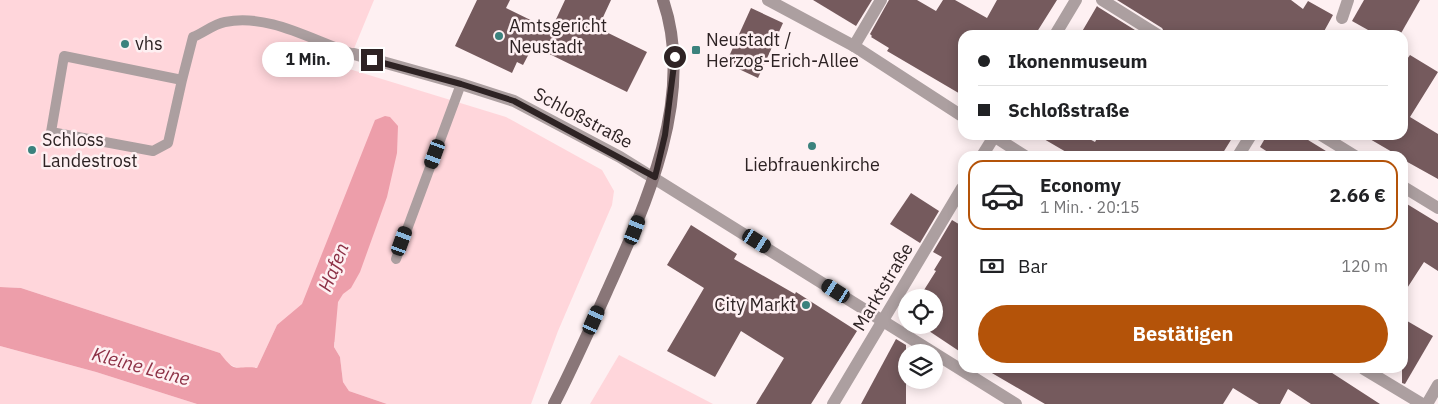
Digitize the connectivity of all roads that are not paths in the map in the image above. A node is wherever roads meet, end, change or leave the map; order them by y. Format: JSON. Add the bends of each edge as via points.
{"nodes":[{"id":1,"x":663,"y":0,"type":"edge"},
{"id":2,"x":768,"y":0,"type":"edge"},
{"id":3,"x":881,"y":0,"type":"edge"},
{"id":4,"x":1076,"y":0,"type":"edge"},
{"id":5,"x":1102,"y":0,"type":"edge"},
{"id":6,"x":1348,"y":0,"type":"edge"},
{"id":7,"x":1342,"y":18,"type":"dead end"},
{"id":8,"x":1058,"y":30,"type":"edge"},
{"id":9,"x":1150,"y":30,"type":"edge"},
{"id":10,"x":854,"y":46,"type":"junction"},
{"id":11,"x":354,"y":54,"type":"joint"},
{"id":12,"x":182,"y":80,"type":"junction"},
{"id":13,"x":461,"y":84,"type":"junction"},
{"id":14,"x":958,"y":113,"type":"edge"},
{"id":15,"x":991,"y":140,"type":"edge"},
{"id":16,"x":1001,"y":140,"type":"edge"},
{"id":17,"x":1248,"y":140,"type":"edge"},
{"id":18,"x":1329,"y":140,"type":"edge"},
{"id":19,"x":985,"y":151,"type":"edge"},
{"id":20,"x":1018,"y":151,"type":"edge"},
{"id":21,"x":1241,"y":151,"type":"edge"},
{"id":22,"x":1347,"y":151,"type":"edge"},
{"id":23,"x":655,"y":177,"type":"junction"},
{"id":24,"x":1408,"y":190,"type":"edge"},
{"id":25,"x":958,"y":195,"type":"edge"},
{"id":26,"x":1438,"y":208,"type":"edge"},
{"id":27,"x":396,"y":259,"type":"dead end"},
{"id":28,"x":883,"y":320,"type":"junction"},
{"id":29,"x":958,"y":367,"type":"edge"},
{"id":30,"x":967,"y":373,"type":"edge"},
{"id":31,"x":1371,"y":373,"type":"edge"},
{"id":32,"x":1438,"y":385,"type":"edge"},
{"id":33,"x":554,"y":404,"type":"edge"},
{"id":34,"x":833,"y":404,"type":"edge"},
{"id":35,"x":1016,"y":404,"type":"edge"},
{"id":36,"x":1422,"y":404,"type":"edge"},
{"id":37,"x":1427,"y":404,"type":"edge"}],
"edges":[{"from":1,"to":23,"type":"main road","via":[[675,57],[665,135]]},
{"from":2,"to":10,"type":"street"},
{"from":3,"to":10,"type":"street"},
{"from":4,"to":8,"type":"street"},
{"from":5,"to":9,"type":"street"},
{"from":6,"to":7,"type":"street"},
{"from":10,"to":14,"type":"street"},
{"from":11,"to":12,"type":"lane","name":"Schloßstraße","via":[[269,24],[249,20],[223,22],[194,38]]},
{"from":11,"to":13,"type":"street","name":"Schloßstraße"},
{"from":12,"to":12,"type":"lane","name":"Schloßstraße","via":[[64,56],[51,132],[153,151],[168,143]]},
{"from":13,"to":23,"type":"street","name":"Schloßstraße","via":[[514,101]]},
{"from":13,"to":27,"type":"lane"},
{"from":15,"to":19,"type":"street"},
{"from":16,"to":20,"type":"street"},
{"from":17,"to":21,"type":"street"},
{"from":18,"to":22,"type":"street"},
{"from":23,"to":28,"type":"street","name":"Schloßstraße"},
{"from":23,"to":33,"type":"main road","via":[[635,230]]},
{"from":24,"to":26,"type":"street"},
{"from":25,"to":28,"type":"street","name":"Marktstraße"},
{"from":28,"to":29,"type":"street","name":"Schloßstraße"},
{"from":28,"to":34,"type":"street","name":"Marktstraße"},
{"from":30,"to":35,"type":"street","name":"Schloßstraße"},
{"from":31,"to":36,"type":"street"},
{"from":32,"to":37,"type":"street"}]}
